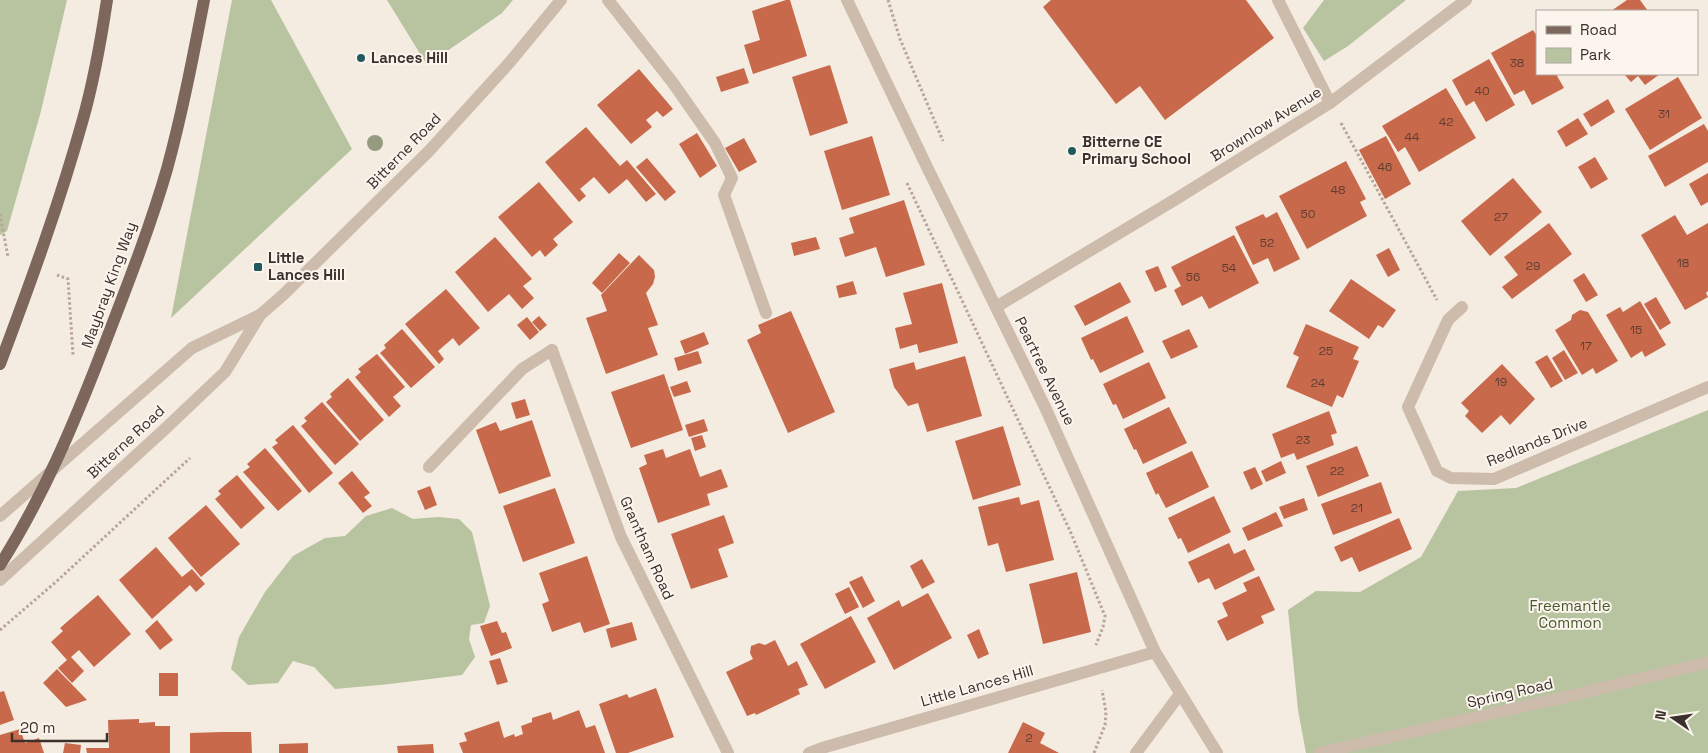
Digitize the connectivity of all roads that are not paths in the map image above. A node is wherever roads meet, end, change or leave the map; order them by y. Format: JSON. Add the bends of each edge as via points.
{"nodes":[{"id":1,"x":108,"y":0,"type":"edge"},
{"id":2,"x":204,"y":0,"type":"edge"},
{"id":3,"x":561,"y":0,"type":"edge"},
{"id":4,"x":608,"y":0,"type":"edge"},
{"id":5,"x":847,"y":0,"type":"edge"},
{"id":6,"x":1278,"y":0,"type":"edge"},
{"id":7,"x":1466,"y":0,"type":"edge"},
{"id":8,"x":1330,"y":103,"type":"junction"},
{"id":9,"x":1462,"y":306,"type":"dead end"},
{"id":10,"x":996,"y":308,"type":"junction"},
{"id":11,"x":766,"y":314,"type":"dead end"},
{"id":12,"x":260,"y":315,"type":"junction"},
{"id":13,"x":0,"y":364,"type":"edge"},
{"id":14,"x":1708,"y":387,"type":"edge"},
{"id":15,"x":55,"y":467,"type":"junction"},
{"id":16,"x":429,"y":467,"type":"dead end"},
{"id":17,"x":0,"y":516,"type":"edge"},
{"id":18,"x":0,"y":565,"type":"edge"},
{"id":19,"x":0,"y":580,"type":"edge"},
{"id":20,"x":1155,"y":652,"type":"junction"},
{"id":21,"x":1708,"y":662,"type":"edge"},
{"id":22,"x":1180,"y":694,"type":"junction"},
{"id":23,"x":823,"y":750,"type":"edge"},
{"id":24,"x":728,"y":753,"type":"edge"},
{"id":25,"x":809,"y":753,"type":"edge"},
{"id":26,"x":1136,"y":753,"type":"edge"},
{"id":27,"x":1217,"y":753,"type":"edge"},
{"id":28,"x":1319,"y":753,"type":"edge"}],
"edges":[{"from":1,"to":13,"type":"main road","via":[[81,127],[28,291]]},
{"from":2,"to":15,"type":"main road","name":"Maybray King Way","via":[[190,76],[166,170],[136,266]]},
{"from":3,"to":12,"type":"street","name":"Bitterne Road","via":[[429,151]]},
{"from":4,"to":11,"type":"street","via":[[715,143],[732,178],[724,195]]},
{"from":5,"to":10,"type":"street","name":"Peartree Avenue"},
{"from":6,"to":8,"type":"street"},
{"from":7,"to":8,"type":"street","name":"Brownlow Avenue"},
{"from":8,"to":10,"type":"street","name":"Brownlow Avenue"},
{"from":9,"to":14,"type":"street","name":"Redlands Drive","via":[[1448,320],[1408,407],[1437,472],[1451,478],[1494,480]]},
{"from":10,"to":20,"type":"street","name":"Peartree Avenue","via":[[1045,407]]},
{"from":12,"to":15,"type":"street","name":"Bitterne Road","via":[[192,348]]},
{"from":12,"to":19,"type":"street","name":"Bitterne Road","via":[[225,372]]},
{"from":15,"to":17,"type":"street","name":"Bitterne Road"},
{"from":15,"to":18,"type":"main road","name":"Maybray King Way"},
{"from":16,"to":24,"type":"street","name":"Grantham Road","via":[[522,368],[552,350],[621,537]]},
{"from":20,"to":22,"type":"street","name":"Peartree Avenue"},
{"from":20,"to":23,"type":"street","name":"Little Lances Hill"},
{"from":21,"to":28,"type":"street","name":"Spring Road"},
{"from":22,"to":26,"type":"street"},
{"from":22,"to":27,"type":"street","name":"Peartree Avenue"},
{"from":23,"to":25,"type":"street","name":"Little Lances Hill"}]}
